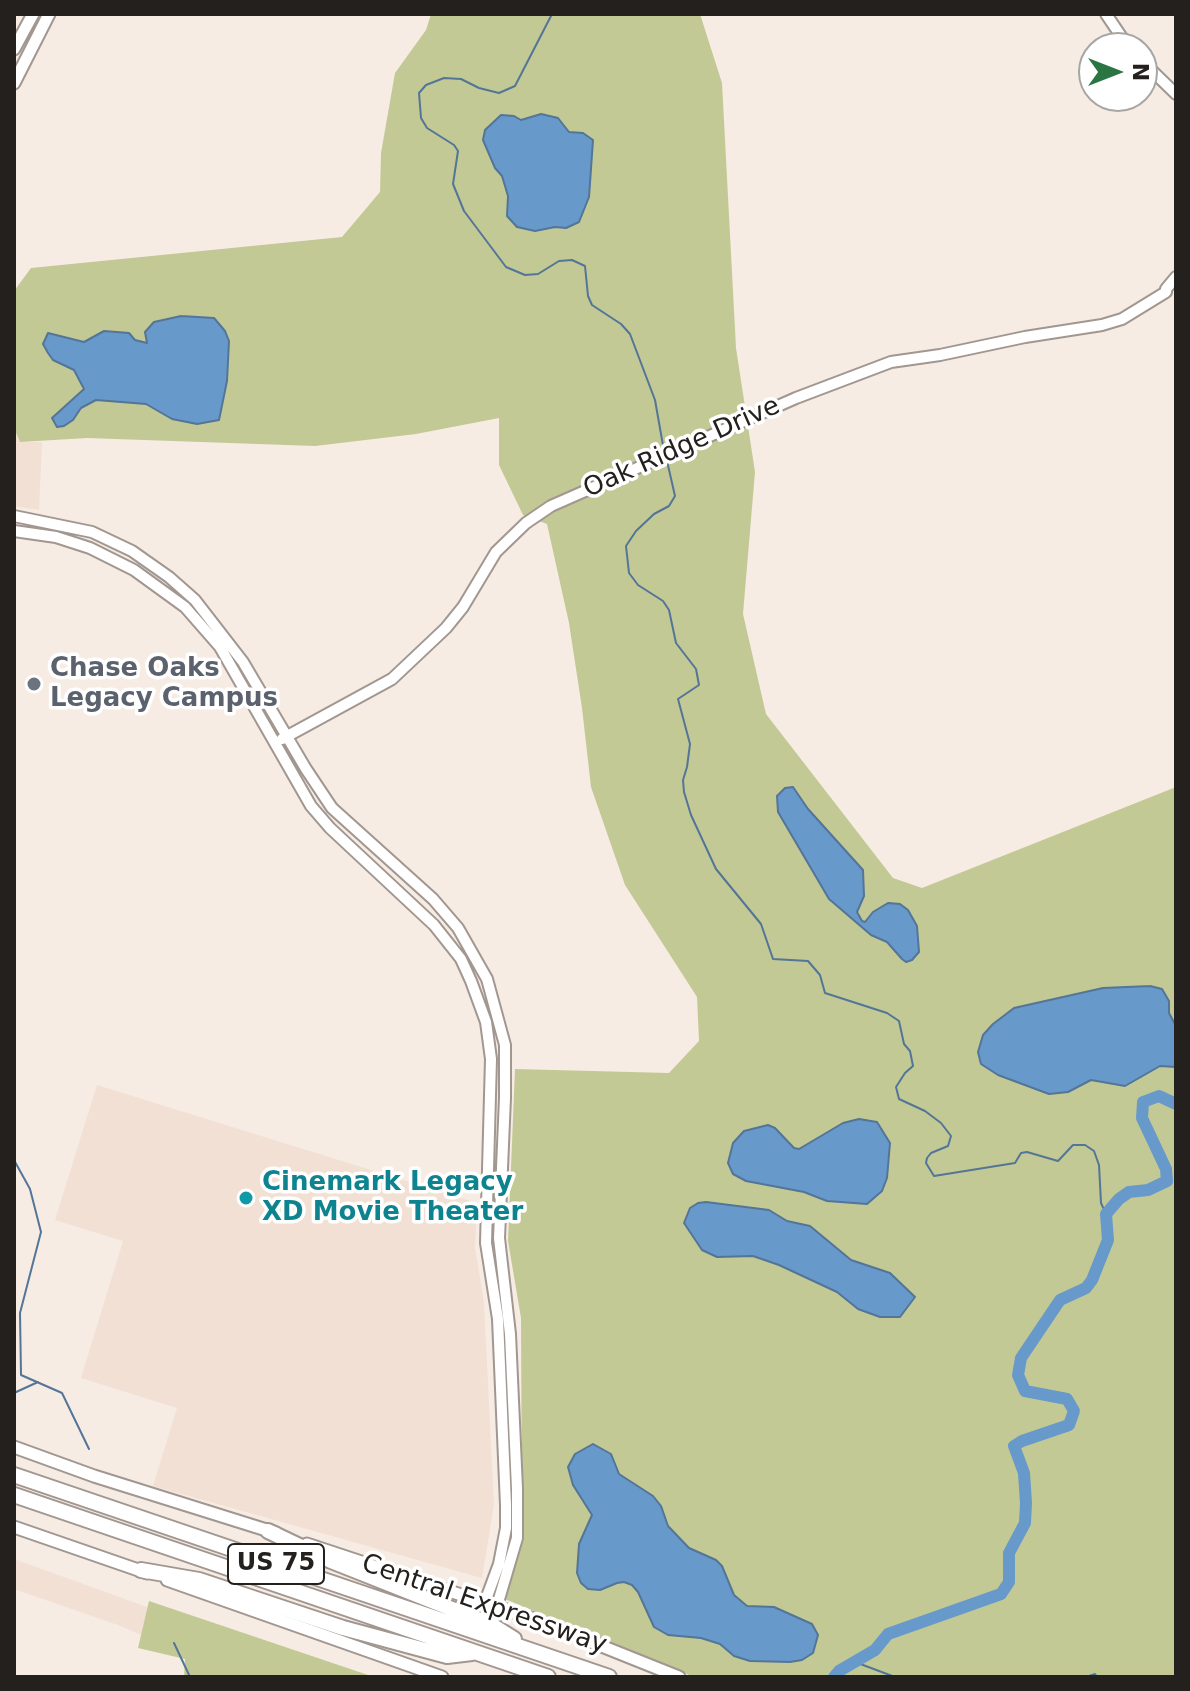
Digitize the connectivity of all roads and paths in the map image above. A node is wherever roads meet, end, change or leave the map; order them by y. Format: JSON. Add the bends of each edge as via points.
{"nodes":[{"id":1,"x":33,"y":14,"type":"edge"},
{"id":2,"x":49,"y":14,"type":"edge"},
{"id":3,"x":1106,"y":14,"type":"edge"},
{"id":4,"x":1118,"y":32,"type":"edge"},
{"id":5,"x":14,"y":49,"type":"edge"},
{"id":6,"x":29,"y":56,"type":"junction"},
{"id":7,"x":1158,"y":77,"type":"edge"},
{"id":8,"x":14,"y":83,"type":"edge"},
{"id":9,"x":1176,"y":94,"type":"edge"},
{"id":10,"x":1176,"y":277,"type":"edge"},
{"id":11,"x":14,"y":516,"type":"edge"},
{"id":12,"x":29,"y":518,"type":"junction"},
{"id":13,"x":14,"y":531,"type":"edge"},
{"id":14,"x":27,"y":532,"type":"junction"},
{"id":15,"x":190,"y":603,"type":"junction"},
{"id":16,"x":287,"y":736,"type":"junction"},
{"id":17,"x":277,"y":743,"type":"junction"},
{"id":18,"x":480,"y":966,"type":"junction"},
{"id":19,"x":466,"y":971,"type":"junction"},
{"id":20,"x":500,"y":1020,"type":"junction"},
{"id":21,"x":486,"y":1022,"type":"junction"},
{"id":22,"x":488,"y":1171,"type":"junction"},
{"id":23,"x":501,"y":1171,"type":"junction"},
{"id":24,"x":503,"y":1319,"type":"junction"},
{"id":25,"x":14,"y":1447,"type":"edge"},
{"id":26,"x":503,"y":1470,"type":"junction"},
{"id":27,"x":516,"y":1470,"type":"junction"},
{"id":28,"x":14,"y":1475,"type":"edge"},
{"id":29,"x":14,"y":1495,"type":"edge"},
{"id":30,"x":14,"y":1527,"type":"edge"},
{"id":31,"x":268,"y":1531,"type":"junction"},
{"id":32,"x":141,"y":1570,"type":"junction"},
{"id":33,"x":491,"y":1604,"type":"junction"},
{"id":34,"x":475,"y":1652,"type":"junction"},
{"id":35,"x":538,"y":1654,"type":"junction"},
{"id":36,"x":442,"y":1677,"type":"edge"},
{"id":37,"x":548,"y":1677,"type":"edge"},
{"id":38,"x":609,"y":1677,"type":"edge"},
{"id":39,"x":679,"y":1677,"type":"edge"}],
"edges":[{"from":1,"to":5,"type":"main road"},
{"from":2,"to":6,"type":"main road"},
{"from":3,"to":4,"type":"street"},
{"from":5,"to":6,"type":"street"},
{"from":6,"to":8,"type":"main road"},
{"from":7,"to":9,"type":"street"},
{"from":10,"to":16,"type":"street","name":"Oak Ridge Drive","via":[[1166,292],[1122,319],[891,362],[551,506],[496,552],[463,607],[392,679]]},
{"from":11,"to":12,"type":"street"},
{"from":12,"to":14,"type":"street"},
{"from":12,"to":15,"type":"street","via":[[92,532],[132,551],[169,577]]},
{"from":13,"to":14,"type":"street"},
{"from":14,"to":15,"type":"street","via":[[90,548]]},
{"from":15,"to":16,"type":"street","via":[[243,662]]},
{"from":15,"to":17,"type":"street"},
{"from":16,"to":17,"type":"street","name":"Oak Ridge Drive"},
{"from":16,"to":18,"type":"street","via":[[332,808],[433,899]]},
{"from":17,"to":19,"type":"street","via":[[311,806],[434,925]]},
{"from":18,"to":19,"type":"street"},
{"from":18,"to":20,"type":"street"},
{"from":19,"to":21,"type":"street"},
{"from":20,"to":21,"type":"street"},
{"from":20,"to":23,"type":"street","via":[[505,1066]]},
{"from":21,"to":22,"type":"street","via":[[491,1059]]},
{"from":22,"to":23,"type":"street"},
{"from":22,"to":24,"type":"street","via":[[486,1243]]},
{"from":23,"to":24,"type":"street"},
{"from":24,"to":26,"type":"street"},
{"from":24,"to":27,"type":"street"},
{"from":25,"to":31,"type":"main road","name":"Central Expressway"},
{"from":26,"to":27,"type":"street"},
{"from":26,"to":33,"type":"street","via":[[506,1528]]},
{"from":27,"to":33,"type":"street","via":[[517,1538]]},
{"from":28,"to":35,"type":"highway","name":"Central Expressway","number":"US 75"},
{"from":29,"to":34,"type":"highway","name":"Central Expressway","number":"US 75"},
{"from":30,"to":32,"type":"main road"},
{"from":31,"to":33,"type":"main road","name":"Central Expressway"},
{"from":31,"to":35,"type":"highway","via":[[490,1624]]},
{"from":32,"to":34,"type":"highway","via":[[199,1580],[447,1656]]},
{"from":32,"to":36,"type":"main road"},
{"from":33,"to":39,"type":"main road","name":"Central Expressway"},
{"from":34,"to":37,"type":"highway","name":"Central Expressway","number":"US 75"},
{"from":35,"to":38,"type":"highway","name":"Central Expressway","number":"US 75"}]}
